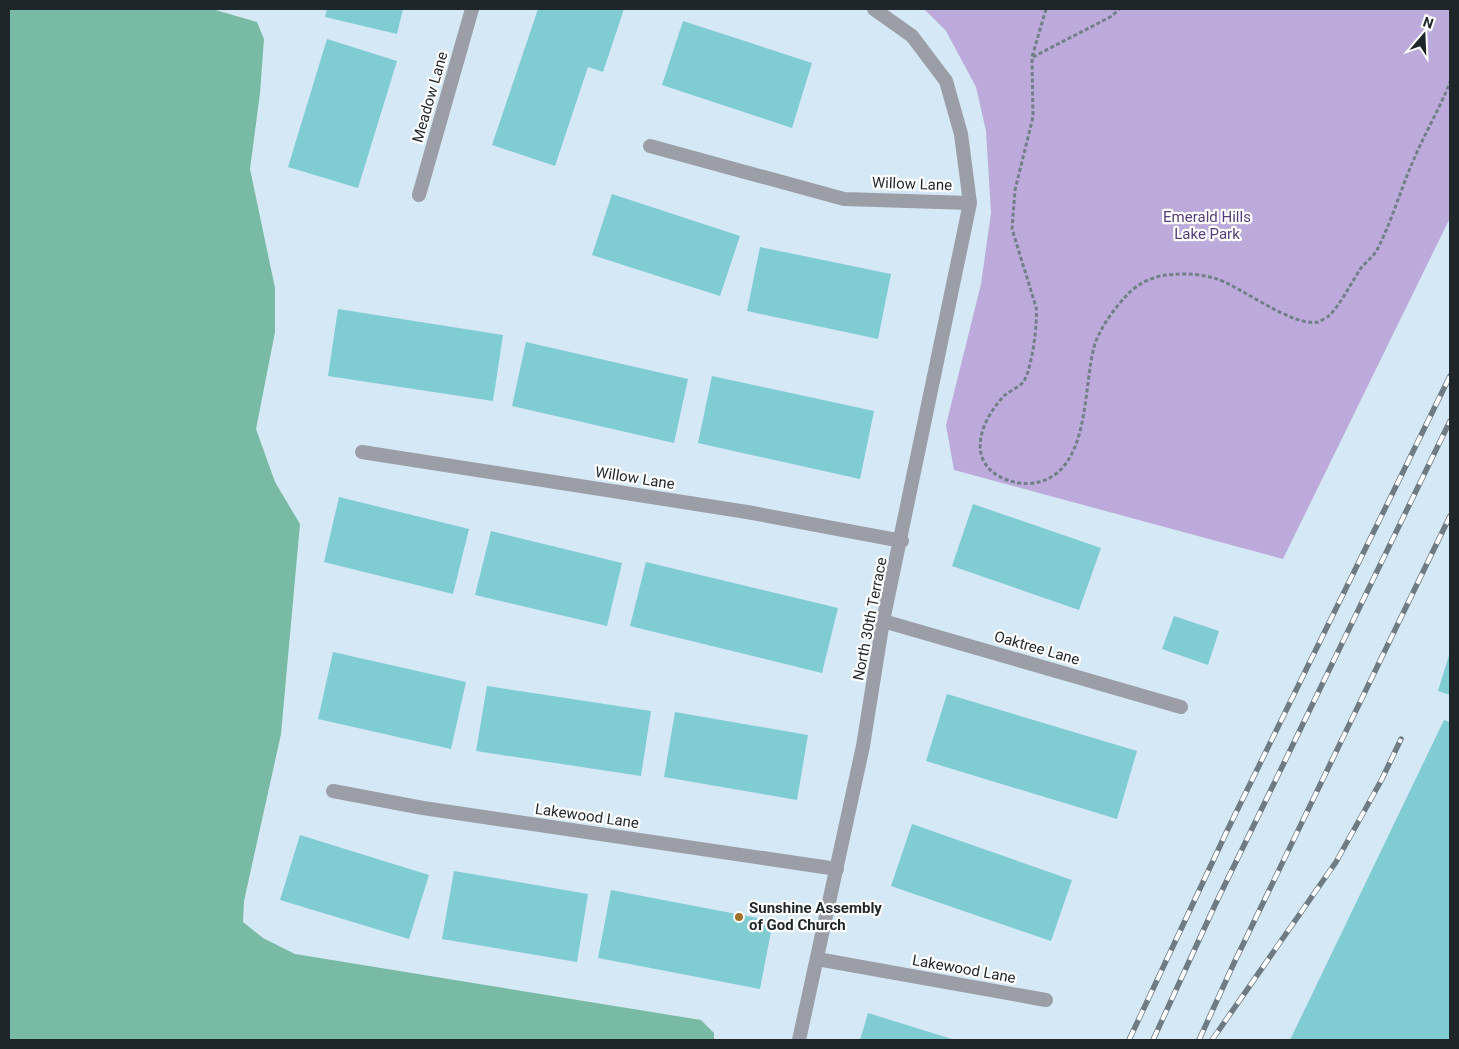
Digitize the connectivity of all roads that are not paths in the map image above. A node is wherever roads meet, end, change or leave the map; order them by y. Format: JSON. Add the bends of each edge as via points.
{"nodes":[{"id":1,"x":472,"y":9,"type":"edge"},
{"id":2,"x":874,"y":9,"type":"edge"},
{"id":3,"x":650,"y":146,"type":"dead end"},
{"id":4,"x":419,"y":195,"type":"dead end"},
{"id":5,"x":970,"y":203,"type":"junction"},
{"id":6,"x":362,"y":452,"type":"dead end"},
{"id":7,"x":902,"y":541,"type":"junction"},
{"id":8,"x":883,"y":621,"type":"junction"},
{"id":9,"x":1181,"y":707,"type":"dead end"},
{"id":10,"x":333,"y":792,"type":"dead end"},
{"id":11,"x":837,"y":869,"type":"junction"},
{"id":12,"x":817,"y":959,"type":"junction"},
{"id":13,"x":1046,"y":1000,"type":"dead end"},
{"id":14,"x":799,"y":1040,"type":"edge"}],
"edges":[{"from":1,"to":4,"type":"street","name":"Meadow Lane"},
{"from":2,"to":5,"type":"street","name":"North 30th Terrace","via":[[912,36],[946,81],[961,134]]},
{"from":3,"to":5,"type":"street","name":"Willow Lane","via":[[844,199]]},
{"from":5,"to":7,"type":"street","name":"North 30th Terrace"},
{"from":6,"to":7,"type":"street","name":"Willow Lane","via":[[746,512]]},
{"from":7,"to":8,"type":"street","name":"North 30th Terrace"},
{"from":8,"to":9,"type":"street","name":"Oaktree Lane"},
{"from":8,"to":11,"type":"street","name":"North 30th Terrace","via":[[863,746]]},
{"from":10,"to":11,"type":"street","name":"Lakewood Lane"},
{"from":11,"to":12,"type":"street","name":"North 30th Terrace"},
{"from":12,"to":13,"type":"street","name":"Lakewood Lane"},
{"from":12,"to":14,"type":"street","name":"North 30th Terrace"}]}
